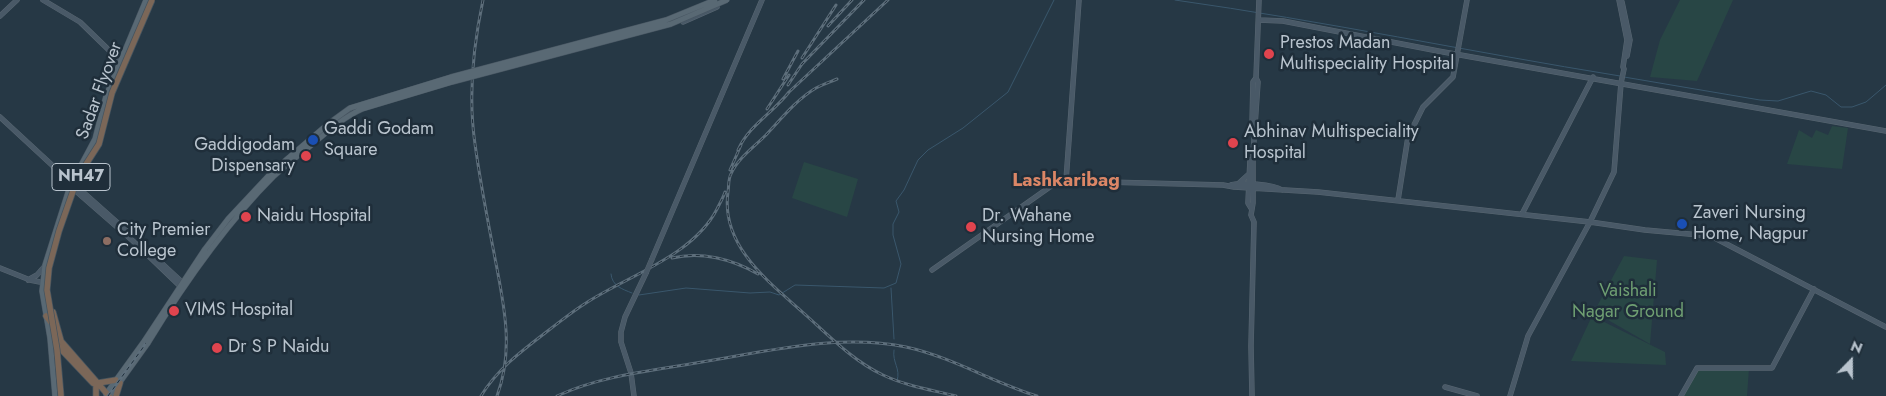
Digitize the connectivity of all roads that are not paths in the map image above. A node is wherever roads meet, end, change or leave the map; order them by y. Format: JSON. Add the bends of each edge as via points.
{"nodes":[{"id":1,"x":17,"y":0,"type":"edge"},
{"id":2,"x":43,"y":0,"type":"edge"},
{"id":3,"x":150,"y":0,"type":"edge"},
{"id":4,"x":713,"y":0,"type":"edge"},
{"id":5,"x":726,"y":0,"type":"edge"},
{"id":6,"x":730,"y":0,"type":"edge"},
{"id":7,"x":1079,"y":0,"type":"edge"},
{"id":8,"x":1259,"y":0,"type":"edge"},
{"id":9,"x":1467,"y":0,"type":"edge"},
{"id":10,"x":1620,"y":0,"type":"edge"},
{"id":11,"x":761,"y":1,"type":"edge"},
{"id":12,"x":0,"y":16,"type":"edge"},
{"id":13,"x":1259,"y":17,"type":"junction"},
{"id":14,"x":1457,"y":54,"type":"junction"},
{"id":15,"x":121,"y":59,"type":"junction"},
{"id":16,"x":490,"y":70,"type":"junction"},
{"id":17,"x":1593,"y":78,"type":"junction"},
{"id":18,"x":444,"y":81,"type":"junction"},
{"id":19,"x":1621,"y":83,"type":"junction"},
{"id":20,"x":0,"y":117,"type":"edge"},
{"id":21,"x":1886,"y":131,"type":"edge"},
{"id":22,"x":1251,"y":174,"type":"junction"},
{"id":23,"x":1066,"y":181,"type":"junction"},
{"id":24,"x":71,"y":184,"type":"junction"},
{"id":25,"x":1238,"y":184,"type":"junction"},
{"id":26,"x":1231,"y":185,"type":"junction"},
{"id":27,"x":1250,"y":186,"type":"junction"},
{"id":28,"x":1262,"y":187,"type":"junction"},
{"id":29,"x":76,"y":188,"type":"junction"},
{"id":30,"x":1253,"y":200,"type":"junction"},
{"id":31,"x":1398,"y":200,"type":"junction"},
{"id":32,"x":1251,"y":208,"type":"junction"},
{"id":33,"x":1522,"y":214,"type":"junction"},
{"id":34,"x":1251,"y":215,"type":"junction"},
{"id":35,"x":1590,"y":222,"type":"junction"},
{"id":36,"x":1251,"y":224,"type":"dead end"},
{"id":37,"x":45,"y":264,"type":"junction"},
{"id":38,"x":2,"y":270,"type":"edge"},
{"id":39,"x":932,"y":270,"type":"dead end"},
{"id":40,"x":28,"y":280,"type":"junction"},
{"id":41,"x":45,"y":283,"type":"junction"},
{"id":42,"x":180,"y":284,"type":"junction"},
{"id":43,"x":185,"y":289,"type":"junction"},
{"id":44,"x":1814,"y":290,"type":"junction"},
{"id":45,"x":46,"y":316,"type":"junction"},
{"id":46,"x":1886,"y":327,"type":"edge"},
{"id":47,"x":146,"y":342,"type":"junction"},
{"id":48,"x":64,"y":349,"type":"junction"},
{"id":49,"x":118,"y":381,"type":"junction"},
{"id":50,"x":97,"y":385,"type":"junction"},
{"id":51,"x":1445,"y":387,"type":"dead end"},
{"id":52,"x":58,"y":396,"type":"edge"},
{"id":53,"x":96,"y":396,"type":"edge"},
{"id":54,"x":107,"y":396,"type":"edge"},
{"id":55,"x":116,"y":396,"type":"edge"},
{"id":56,"x":634,"y":396,"type":"edge"},
{"id":57,"x":1252,"y":396,"type":"edge"},
{"id":58,"x":1477,"y":396,"type":"edge"},
{"id":59,"x":1510,"y":396,"type":"edge"},
{"id":60,"x":1681,"y":396,"type":"edge"}],
"edges":[{"from":1,"to":12,"type":"street"},
{"from":2,"to":15,"type":"street","via":[[80,22]]},
{"from":3,"to":15,"type":"main road","number":"NH47"},
{"from":3,"to":29,"type":"main road","number":"NH47","via":[[113,95],[101,143]]},
{"from":3,"to":52,"type":"highway","name":"Sadar Flyover","bridge":true,"via":[[108,96],[96,143],[75,181],[46,270],[45,290]]},
{"from":4,"to":16,"type":"street","via":[[665,19],[493,65]]},
{"from":4,"to":47,"type":"main road","bridge":true,"via":[[666,20],[443,79],[350,108],[272,172],[228,219]]},
{"from":5,"to":47,"type":"main road","bridge":true,"via":[[671,24],[452,82],[352,114],[276,175],[240,212]]},
{"from":6,"to":16,"type":"street","via":[[665,28],[512,68]]},
{"from":7,"to":23,"type":"street"},
{"from":8,"to":13,"type":"street"},
{"from":9,"to":14,"type":"street"},
{"from":10,"to":19,"type":"street","via":[[1628,40]]},
{"from":11,"to":56,"type":"street","bridge":true,"via":[[646,273],[624,317],[620,342],[633,382]]},
{"from":13,"to":14,"type":"street"},
{"from":13,"to":22,"type":"street"},
{"from":14,"to":17,"type":"street"},
{"from":14,"to":31,"type":"street","via":[[1453,77],[1424,107],[1408,137]]},
{"from":15,"to":24,"type":"main road","number":"NH47","via":[[104,102],[95,139]]},
{"from":16,"to":18,"type":"street"},
{"from":17,"to":19,"type":"street"},
{"from":17,"to":33,"type":"street"},
{"from":18,"to":42,"type":"street","via":[[438,80],[362,103],[327,124],[273,170],[237,208]]},
{"from":18,"to":43,"type":"street","via":[[441,86],[364,110],[332,129],[277,175],[247,206]]},
{"from":19,"to":21,"type":"street"},
{"from":19,"to":35,"type":"street","via":[[1614,172]]},
{"from":20,"to":24,"type":"street"},
{"from":22,"to":25,"type":"street"},
{"from":22,"to":27,"type":"street"},
{"from":22,"to":28,"type":"street"},
{"from":23,"to":26,"type":"street"},
{"from":23,"to":39,"type":"street","via":[[1054,184]]},
{"from":24,"to":29,"type":"street"},
{"from":24,"to":37,"type":"main road","number":"NH47"},
{"from":25,"to":26,"type":"street"},
{"from":25,"to":27,"type":"street"},
{"from":26,"to":27,"type":"street"},
{"from":27,"to":28,"type":"street"},
{"from":27,"to":30,"type":"street"},
{"from":27,"to":32,"type":"street","via":[[1248,202]]},
{"from":28,"to":30,"type":"street"},
{"from":28,"to":31,"type":"street"},
{"from":29,"to":41,"type":"main road","number":"NH47"},
{"from":29,"to":42,"type":"street"},
{"from":30,"to":32,"type":"street"},
{"from":31,"to":33,"type":"street"},
{"from":32,"to":34,"type":"street"},
{"from":33,"to":35,"type":"street"},
{"from":34,"to":36,"type":"street"},
{"from":34,"to":57,"type":"street","via":[[1254,222],[1250,346]]},
{"from":35,"to":44,"type":"street","via":[[1711,236]]},
{"from":35,"to":59,"type":"street","via":[[1528,336]]},
{"from":37,"to":40,"type":"street","via":[[42,271]]},
{"from":37,"to":41,"type":"main road","number":"NH47"},
{"from":38,"to":40,"type":"street"},
{"from":40,"to":41,"type":"street"},
{"from":41,"to":45,"type":"main road","number":"NH47"},
{"from":41,"to":48,"type":"highway","number":"NH47"},
{"from":42,"to":43,"type":"street"},
{"from":42,"to":47,"type":"street","via":[[146,335]]},
{"from":43,"to":47,"type":"street","via":[[152,340]]},
{"from":44,"to":46,"type":"street"},
{"from":44,"to":60,"type":"street","via":[[1772,368],[1697,368]]},
{"from":45,"to":48,"type":"highway","via":[[53,326],[57,345]]},
{"from":45,"to":52,"type":"main road","number":"NH47"},
{"from":47,"to":49,"type":"main road"},
{"from":48,"to":50,"type":"highway","number":"NH47"},
{"from":49,"to":50,"type":"highway"},
{"from":49,"to":54,"type":"main road"},
{"from":49,"to":55,"type":"highway"},
{"from":50,"to":53,"type":"highway"},
{"from":50,"to":54,"type":"highway","number":"NH47"},
{"from":51,"to":58,"type":"street"}]}
